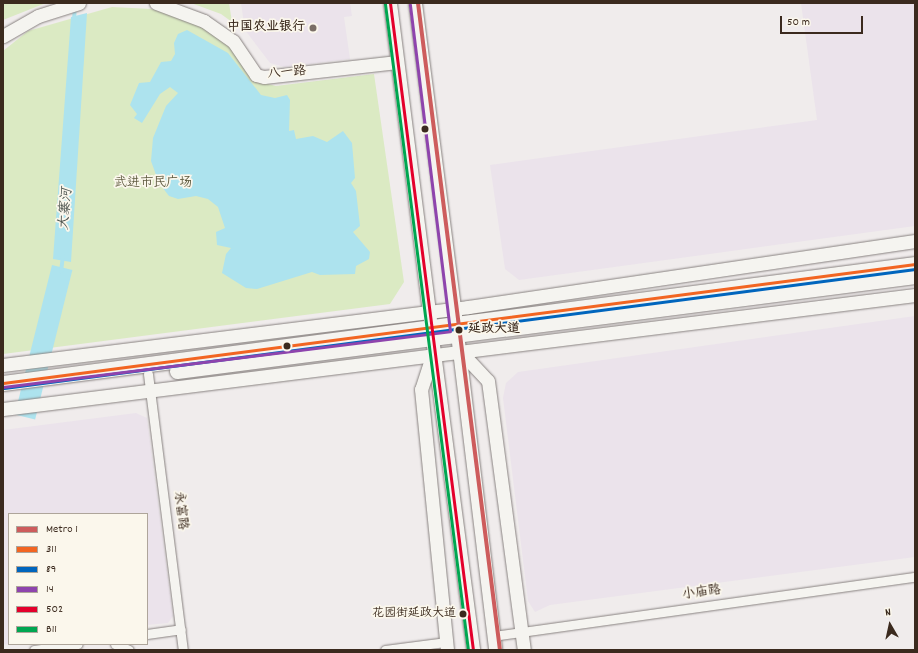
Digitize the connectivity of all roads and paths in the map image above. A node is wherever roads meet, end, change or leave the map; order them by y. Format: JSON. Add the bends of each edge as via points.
{"nodes":[{"id":1,"x":80,"y":3,"type":"edge"},
{"id":2,"x":156,"y":3,"type":"edge"},
{"id":3,"x":390,"y":3,"type":"edge"},
{"id":4,"x":415,"y":3,"type":"edge"},
{"id":5,"x":3,"y":36,"type":"edge"},
{"id":6,"x":397,"y":62,"type":"junction"},
{"id":7,"x":915,"y":241,"type":"edge"},
{"id":8,"x":915,"y":264,"type":"edge"},
{"id":9,"x":915,"y":276,"type":"edge"},
{"id":10,"x":915,"y":295,"type":"edge"},
{"id":11,"x":453,"y":308,"type":"junction"},
{"id":12,"x":429,"y":311,"type":"junction"},
{"id":13,"x":457,"y":336,"type":"junction"},
{"id":14,"x":432,"y":339,"type":"junction"},
{"id":15,"x":3,"y":365,"type":"edge"},
{"id":16,"x":148,"y":374,"type":"junction"},
{"id":17,"x":66,"y":379,"type":"junction"},
{"id":18,"x":3,"y":383,"type":"edge"},
{"id":19,"x":32,"y":384,"type":"junction"},
{"id":20,"x":150,"y":390,"type":"junction"},
{"id":21,"x":3,"y":392,"type":"edge"},
{"id":22,"x":3,"y":409,"type":"edge"},
{"id":23,"x":915,"y":577,"type":"edge"},
{"id":24,"x":181,"y":629,"type":"junction"},
{"id":25,"x":522,"y":632,"type":"junction"},
{"id":26,"x":148,"y":634,"type":"edge"},
{"id":27,"x":493,"y":636,"type":"junction"},
{"id":28,"x":71,"y":645,"type":"edge"},
{"id":29,"x":117,"y":645,"type":"edge"},
{"id":30,"x":447,"y":646,"type":"edge"},
{"id":31,"x":34,"y":650,"type":"edge"},
{"id":32,"x":129,"y":650,"type":"edge"},
{"id":33,"x":184,"y":650,"type":"edge"},
{"id":34,"x":385,"y":650,"type":"edge"},
{"id":35,"x":473,"y":650,"type":"edge"},
{"id":36,"x":495,"y":650,"type":"edge"},
{"id":37,"x":524,"y":650,"type":"edge"}],
"edges":[{"from":1,"to":5,"type":"street","via":[[57,8]]},
{"from":2,"to":6,"type":"street","name":"八一路","via":[[204,21],[233,41],[256,75],[264,77]]},
{"from":3,"to":6,"type":"street"},
{"from":4,"to":11,"type":"street"},
{"from":6,"to":12,"type":"street"},
{"from":7,"to":11,"type":"street"},
{"from":8,"to":13,"type":"main road"},
{"from":9,"to":13,"type":"main road"},
{"from":10,"to":13,"type":"street"},
{"from":11,"to":12,"type":"street"},
{"from":11,"to":13,"type":"street"},
{"from":12,"to":14,"type":"street"},
{"from":12,"to":15,"type":"street"},
{"from":13,"to":14,"type":"main road"},
{"from":13,"to":25,"type":"street","via":[[488,382]]},
{"from":13,"to":27,"type":"street"},
{"from":14,"to":16,"type":"main road"},
{"from":14,"to":17,"type":"main road"},
{"from":14,"to":20,"type":"street"},
{"from":14,"to":30,"type":"street","via":[[422,389]]},
{"from":14,"to":35,"type":"street"},
{"from":16,"to":17,"type":"main road"},
{"from":16,"to":20,"type":"street","name":"永富路"},
{"from":17,"to":19,"type":"main road"},
{"from":18,"to":19,"type":"main road"},
{"from":19,"to":21,"type":"main road"},
{"from":20,"to":22,"type":"street"},
{"from":20,"to":24,"type":"street","name":"永富路"},
{"from":23,"to":25,"type":"street","name":"小庙路"},
{"from":24,"to":26,"type":"street"},
{"from":24,"to":33,"type":"street","name":"永富路"},
{"from":25,"to":27,"type":"street","name":"小庙路"},
{"from":25,"to":37,"type":"street"},
{"from":27,"to":36,"type":"street"},
{"from":28,"to":31,"type":"street"},
{"from":29,"to":32,"type":"street"},
{"from":30,"to":34,"type":"street"}]}
